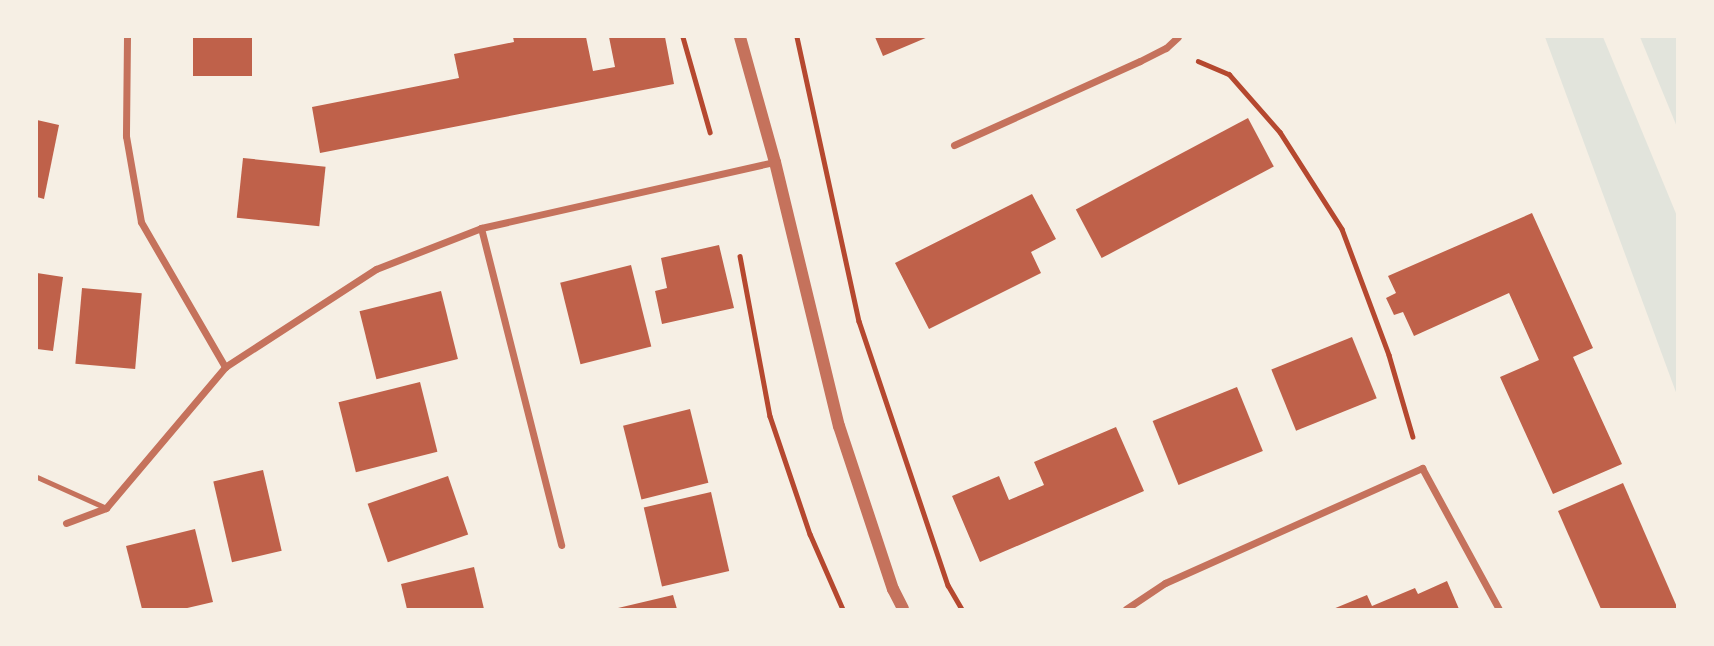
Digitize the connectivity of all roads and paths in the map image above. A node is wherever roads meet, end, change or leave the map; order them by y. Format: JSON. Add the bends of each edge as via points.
{"nodes":[{"id":1,"x":127,"y":37,"type":"edge"},
{"id":2,"x":683,"y":37,"type":"edge"},
{"id":3,"x":740,"y":37,"type":"edge"},
{"id":4,"x":797,"y":37,"type":"edge"},
{"id":5,"x":1178,"y":37,"type":"edge"},
{"id":6,"x":1166,"y":48,"type":"junction"},
{"id":7,"x":710,"y":132,"type":"dead end"},
{"id":8,"x":954,"y":145,"type":"dead end"},
{"id":9,"x":775,"y":162,"type":"junction"},
{"id":10,"x":481,"y":228,"type":"junction"},
{"id":11,"x":740,"y":256,"type":"dead end"},
{"id":12,"x":225,"y":367,"type":"junction"},
{"id":13,"x":1422,"y":468,"type":"junction"},
{"id":14,"x":37,"y":477,"type":"edge"},
{"id":15,"x":106,"y":508,"type":"junction"},
{"id":16,"x":66,"y":523,"type":"dead end"},
{"id":17,"x":561,"y":545,"type":"dead end"},
{"id":18,"x":843,"y":609,"type":"edge"},
{"id":19,"x":903,"y":609,"type":"edge"},
{"id":20,"x":962,"y":609,"type":"edge"},
{"id":21,"x":1126,"y":609,"type":"edge"},
{"id":22,"x":1499,"y":609,"type":"edge"}],
"edges":[{"from":1,"to":12,"type":"street","via":[[126,136],[141,222]]},
{"from":2,"to":7,"type":"path"},
{"from":3,"to":9,"type":"street"},
{"from":4,"to":20,"type":"path","via":[[859,321],[944,572]]},
{"from":5,"to":6,"type":"street"},
{"from":6,"to":8,"type":"street"},
{"from":6,"to":13,"type":"path","via":[[1229,74],[1280,132],[1342,229],[1389,355]]},
{"from":9,"to":10,"type":"street"},
{"from":9,"to":19,"type":"street","via":[[839,426]]},
{"from":10,"to":12,"type":"street","via":[[376,269]]},
{"from":10,"to":17,"type":"street"},
{"from":11,"to":18,"type":"path","via":[[770,416],[810,534]]},
{"from":12,"to":15,"type":"street"},
{"from":13,"to":21,"type":"street","via":[[1165,583]]},
{"from":13,"to":22,"type":"street"},
{"from":14,"to":15,"type":"lane"},
{"from":15,"to":16,"type":"street"}]}
